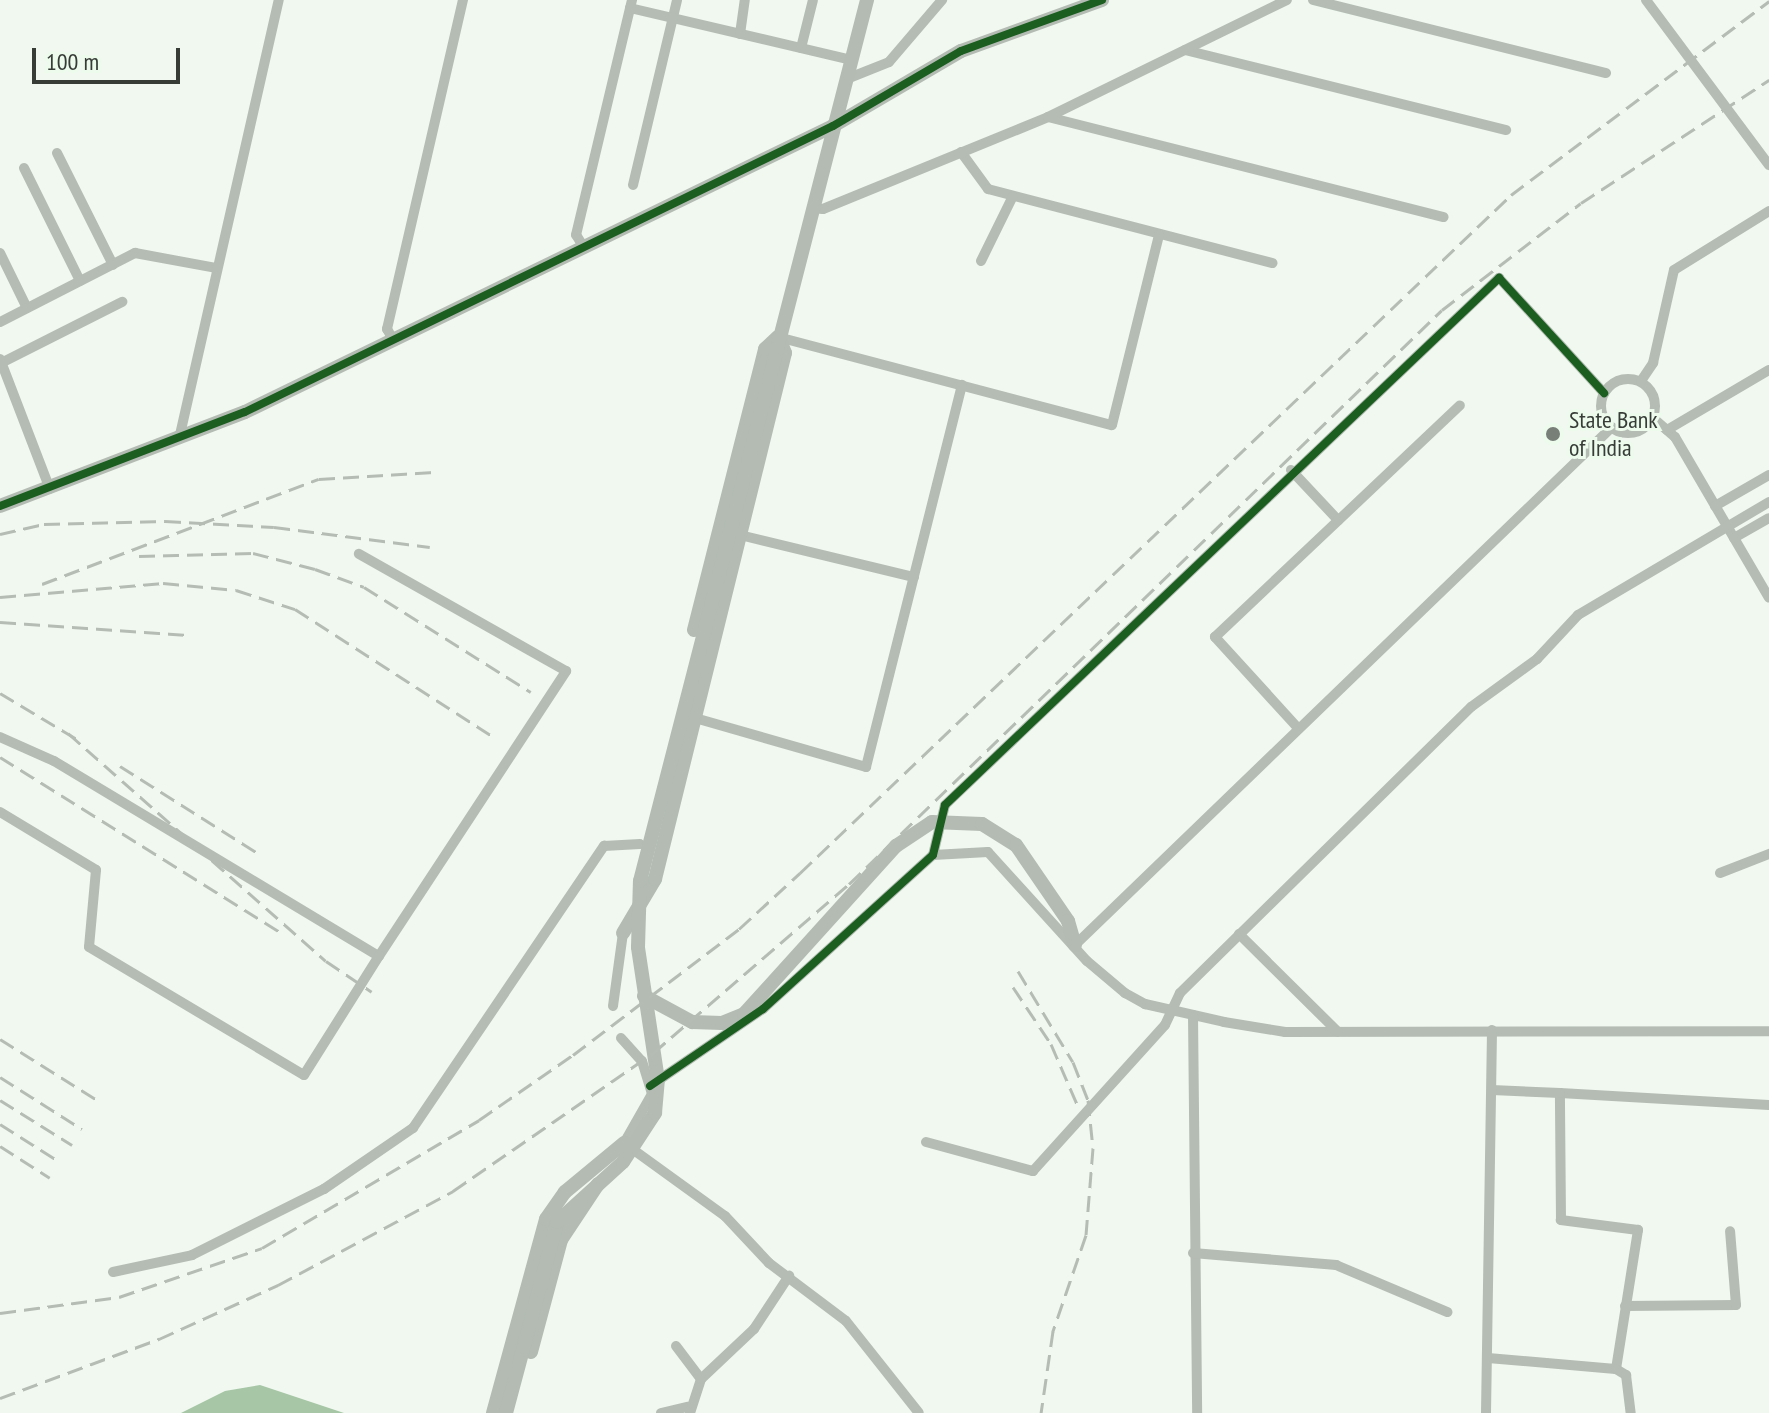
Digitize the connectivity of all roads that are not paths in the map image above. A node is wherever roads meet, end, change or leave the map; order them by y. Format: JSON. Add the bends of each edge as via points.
{"nodes":[{"id":1,"x":279,"y":0,"type":"edge"},
{"id":2,"x":463,"y":0,"type":"edge"},
{"id":3,"x":677,"y":0,"type":"edge"},
{"id":4,"x":745,"y":0,"type":"edge"},
{"id":5,"x":813,"y":0,"type":"edge"},
{"id":6,"x":867,"y":0,"type":"edge"},
{"id":7,"x":942,"y":0,"type":"edge"},
{"id":8,"x":1102,"y":0,"type":"edge"},
{"id":9,"x":1287,"y":0,"type":"edge"},
{"id":10,"x":1313,"y":0,"type":"edge"},
{"id":11,"x":1646,"y":0,"type":"edge"},
{"id":12,"x":631,"y":4,"type":"edge"},
{"id":13,"x":673,"y":18,"type":"junction"},
{"id":14,"x":740,"y":34,"type":"junction"},
{"id":15,"x":801,"y":48,"type":"junction"},
{"id":16,"x":1185,"y":50,"type":"junction"},
{"id":17,"x":851,"y":60,"type":"junction"},
{"id":18,"x":1606,"y":73,"type":"dead end"},
{"id":19,"x":849,"y":78,"type":"junction"},
{"id":20,"x":1048,"y":117,"type":"junction"},
{"id":21,"x":833,"y":126,"type":"junction"},
{"id":22,"x":1506,"y":130,"type":"dead end"},
{"id":23,"x":961,"y":152,"type":"junction"},
{"id":24,"x":57,"y":153,"type":"dead end"},
{"id":25,"x":1769,"y":165,"type":"edge"},
{"id":26,"x":24,"y":168,"type":"dead end"},
{"id":27,"x":633,"y":185,"type":"dead end"},
{"id":28,"x":1013,"y":196,"type":"junction"},
{"id":29,"x":812,"y":208,"type":"junction"},
{"id":30,"x":1769,"y":211,"type":"edge"},
{"id":31,"x":1444,"y":217,"type":"dead end"},
{"id":32,"x":1159,"y":235,"type":"junction"},
{"id":33,"x":583,"y":246,"type":"junction"},
{"id":34,"x":0,"y":253,"type":"edge"},
{"id":35,"x":981,"y":261,"type":"dead end"},
{"id":36,"x":1273,"y":263,"type":"dead end"},
{"id":37,"x":113,"y":265,"type":"junction"},
{"id":38,"x":216,"y":268,"type":"junction"},
{"id":39,"x":80,"y":281,"type":"junction"},
{"id":40,"x":122,"y":302,"type":"dead end"},
{"id":41,"x":27,"y":308,"type":"junction"},
{"id":42,"x":0,"y":322,"type":"edge"},
{"id":43,"x":394,"y":341,"type":"junction"},
{"id":44,"x":777,"y":343,"type":"junction"},
{"id":45,"x":1,"y":361,"type":"edge"},
{"id":46,"x":1769,"y":370,"type":"edge"},
{"id":47,"x":1641,"y":381,"type":"junction"},
{"id":48,"x":962,"y":385,"type":"junction"},
{"id":49,"x":1604,"y":393,"type":"junction"},
{"id":50,"x":1460,"y":405,"type":"dead end"},
{"id":51,"x":1653,"y":418,"type":"junction"},
{"id":52,"x":1612,"y":427,"type":"junction"},
{"id":53,"x":1667,"y":430,"type":"junction"},
{"id":54,"x":179,"y":439,"type":"junction"},
{"id":55,"x":1291,"y":470,"type":"junction"},
{"id":56,"x":1769,"y":475,"type":"edge"},
{"id":57,"x":50,"y":489,"type":"junction"},
{"id":58,"x":1769,"y":502,"type":"edge"},
{"id":59,"x":0,"y":506,"type":"edge"},
{"id":60,"x":1715,"y":506,"type":"junction"},
{"id":61,"x":1769,"y":518,"type":"edge"},
{"id":62,"x":1338,"y":520,"type":"junction"},
{"id":63,"x":1727,"y":526,"type":"junction"},
{"id":64,"x":740,"y":535,"type":"junction"},
{"id":65,"x":1734,"y":538,"type":"junction"},
{"id":66,"x":359,"y":554,"type":"dead end"},
{"id":67,"x":914,"y":577,"type":"junction"},
{"id":68,"x":1769,"y":598,"type":"edge"},
{"id":69,"x":695,"y":718,"type":"junction"},
{"id":70,"x":1297,"y":727,"type":"junction"},
{"id":71,"x":0,"y":737,"type":"edge"},
{"id":72,"x":0,"y":812,"type":"edge"},
{"id":73,"x":640,"y":844,"type":"junction"},
{"id":74,"x":1769,"y":854,"type":"edge"},
{"id":75,"x":933,"y":855,"type":"junction"},
{"id":76,"x":1720,"y":873,"type":"dead end"},
{"id":77,"x":623,"y":933,"type":"junction"},
{"id":78,"x":1239,"y":934,"type":"junction"},
{"id":79,"x":1075,"y":945,"type":"junction"},
{"id":80,"x":379,"y":956,"type":"junction"},
{"id":81,"x":644,"y":996,"type":"junction"},
{"id":82,"x":613,"y":1006,"type":"dead end"},
{"id":83,"x":1174,"y":1011,"type":"junction"},
{"id":84,"x":1193,"y":1015,"type":"junction"},
{"id":85,"x":1492,"y":1030,"type":"junction"},
{"id":86,"x":1769,"y":1031,"type":"edge"},
{"id":87,"x":1338,"y":1032,"type":"junction"},
{"id":88,"x":623,"y":1040,"type":"dead end"},
{"id":89,"x":650,"y":1086,"type":"junction"},
{"id":90,"x":1492,"y":1090,"type":"junction"},
{"id":91,"x":1560,"y":1093,"type":"junction"},
{"id":92,"x":1769,"y":1105,"type":"edge"},
{"id":93,"x":926,"y":1142,"type":"dead end"},
{"id":94,"x":624,"y":1143,"type":"junction"},
{"id":95,"x":1730,"y":1231,"type":"dead end"},
{"id":96,"x":1193,"y":1253,"type":"junction"},
{"id":97,"x":113,"y":1272,"type":"dead end"},
{"id":98,"x":789,"y":1276,"type":"junction"},
{"id":99,"x":1625,"y":1306,"type":"junction"},
{"id":100,"x":1447,"y":1312,"type":"dead end"},
{"id":101,"x":676,"y":1346,"type":"dead end"},
{"id":102,"x":1488,"y":1358,"type":"junction"},
{"id":103,"x":1616,"y":1369,"type":"junction"},
{"id":104,"x":701,"y":1379,"type":"junction"},
{"id":105,"x":689,"y":1410,"type":"edge"},
{"id":106,"x":493,"y":1413,"type":"edge"},
{"id":107,"x":506,"y":1413,"type":"edge"},
{"id":108,"x":516,"y":1413,"type":"edge"},
{"id":109,"x":661,"y":1413,"type":"edge"},
{"id":110,"x":919,"y":1413,"type":"edge"},
{"id":111,"x":1197,"y":1413,"type":"edge"},
{"id":112,"x":1486,"y":1413,"type":"edge"},
{"id":113,"x":1631,"y":1413,"type":"edge"}],
"edges":[{"from":1,"to":38,"type":"street"},
{"from":2,"to":43,"type":"street","via":[[387,329]]},
{"from":3,"to":13,"type":"street"},
{"from":4,"to":14,"type":"street"},
{"from":5,"to":15,"type":"street"},
{"from":6,"to":17,"type":"street"},
{"from":7,"to":19,"type":"street","via":[[889,62]]},
{"from":8,"to":21,"type":"street","via":[[961,51]]},
{"from":9,"to":16,"type":"street"},
{"from":10,"to":18,"type":"street"},
{"from":11,"to":25,"type":"street"},
{"from":12,"to":13,"type":"street"},
{"from":12,"to":33,"type":"street","via":[[576,235]]},
{"from":13,"to":14,"type":"street"},
{"from":13,"to":27,"type":"street"},
{"from":14,"to":15,"type":"street"},
{"from":15,"to":17,"type":"street"},
{"from":16,"to":20,"type":"street"},
{"from":16,"to":22,"type":"street"},
{"from":17,"to":19,"type":"street"},
{"from":19,"to":21,"type":"street"},
{"from":20,"to":23,"type":"street"},
{"from":20,"to":31,"type":"street"},
{"from":21,"to":29,"type":"street"},
{"from":21,"to":33,"type":"street"},
{"from":23,"to":28,"type":"street","via":[[988,189]]},
{"from":23,"to":29,"type":"street","via":[[823,209]]},
{"from":24,"to":37,"type":"street"},
{"from":26,"to":39,"type":"street"},
{"from":28,"to":32,"type":"street"},
{"from":28,"to":35,"type":"street"},
{"from":29,"to":44,"type":"street"},
{"from":30,"to":47,"type":"street","via":[[1674,270],[1653,363]]},
{"from":32,"to":36,"type":"street"},
{"from":32,"to":48,"type":"street","via":[[1112,425]]},
{"from":33,"to":43,"type":"street"},
{"from":34,"to":41,"type":"street"},
{"from":37,"to":38,"type":"street","via":[[152,252]]},
{"from":37,"to":39,"type":"street"},
{"from":38,"to":54,"type":"street"},
{"from":39,"to":41,"type":"street"},
{"from":40,"to":45,"type":"street"},
{"from":41,"to":42,"type":"street"},
{"from":43,"to":54,"type":"street"},
{"from":44,"to":48,"type":"street"},
{"from":44,"to":64,"type":"street","via":[[785,353]]},
{"from":44,"to":73,"type":"street","via":[[765,349]]},
{"from":44,"to":81,"type":"street","via":[[640,881]]},
{"from":45,"to":57,"type":"street"},
{"from":46,"to":53,"type":"street"},
{"from":47,"to":49,"type":"street","via":[[1620,379]]},
{"from":47,"to":51,"type":"street","via":[[1655,397]]},
{"from":48,"to":67,"type":"street"},
{"from":49,"to":52,"type":"street","via":[[1602,414]]},
{"from":49,"to":55,"type":"street","via":[[1499,278]]},
{"from":50,"to":62,"type":"street"},
{"from":51,"to":52,"type":"street","via":[[1637,432]]},
{"from":51,"to":53,"type":"street"},
{"from":52,"to":70,"type":"street"},
{"from":53,"to":60,"type":"street"},
{"from":54,"to":57,"type":"street"},
{"from":55,"to":62,"type":"street"},
{"from":55,"to":75,"type":"street","via":[[945,805]]},
{"from":56,"to":60,"type":"street"},
{"from":57,"to":59,"type":"street"},
{"from":58,"to":63,"type":"street"},
{"from":60,"to":63,"type":"street"},
{"from":61,"to":65,"type":"street"},
{"from":62,"to":70,"type":"street","via":[[1215,637]]},
{"from":63,"to":65,"type":"street"},
{"from":63,"to":78,"type":"street","via":[[1578,615],[1537,659],[1471,707]]},
{"from":64,"to":67,"type":"street"},
{"from":64,"to":69,"type":"street"},
{"from":65,"to":68,"type":"street"},
{"from":66,"to":80,"type":"street","via":[[566,671]]},
{"from":67,"to":69,"type":"street","via":[[866,767]]},
{"from":69,"to":77,"type":"street","via":[[655,879]]},
{"from":70,"to":79,"type":"street"},
{"from":71,"to":80,"type":"street","via":[[54,761]]},
{"from":72,"to":80,"type":"street","via":[[96,870],[89,947],[304,1075]]},
{"from":73,"to":77,"type":"street"},
{"from":73,"to":97,"type":"street","via":[[617,840],[597,855],[413,1128],[324,1189],[192,1255]]},
{"from":74,"to":76,"type":"street"},
{"from":75,"to":79,"type":"street","via":[[975,848],[988,852]]},
{"from":75,"to":89,"type":"street","via":[[763,1009]]},
{"from":77,"to":82,"type":"street"},
{"from":78,"to":83,"type":"street","via":[[1180,993]]},
{"from":78,"to":87,"type":"street"},
{"from":79,"to":81,"type":"street","via":[[1068,921],[1035,870],[993,828],[942,821],[905,837],[754,1005],[734,1019],[692,1022]]},
{"from":79,"to":83,"type":"street","via":[[1125,993]]},
{"from":81,"to":107,"type":"street","via":[[658,1080],[655,1113],[623,1162],[584,1192],[557,1222]]},
{"from":83,"to":84,"type":"street"},
{"from":83,"to":93,"type":"street","via":[[1033,1171]]},
{"from":84,"to":87,"type":"street","via":[[1285,1032]]},
{"from":84,"to":96,"type":"street"},
{"from":85,"to":86,"type":"street"},
{"from":85,"to":87,"type":"street"},
{"from":85,"to":90,"type":"street"},
{"from":88,"to":89,"type":"street","via":[[642,1061]]},
{"from":89,"to":94,"type":"street","via":[[648,1110]]},
{"from":90,"to":91,"type":"street"},
{"from":90,"to":102,"type":"street"},
{"from":91,"to":92,"type":"street"},
{"from":91,"to":99,"type":"street","via":[[1561,1220],[1638,1230]]},
{"from":94,"to":98,"type":"street","via":[[725,1216]]},
{"from":94,"to":106,"type":"street","via":[[565,1192],[546,1219]]},
{"from":94,"to":108,"type":"street","via":[[561,1240]]},
{"from":95,"to":99,"type":"street","via":[[1736,1305]]},
{"from":96,"to":100,"type":"street","via":[[1336,1265]]},
{"from":96,"to":111,"type":"street"},
{"from":98,"to":104,"type":"street","via":[[754,1329]]},
{"from":98,"to":110,"type":"street","via":[[846,1321]]},
{"from":99,"to":103,"type":"street"},
{"from":101,"to":104,"type":"street"},
{"from":102,"to":103,"type":"street"},
{"from":102,"to":112,"type":"street"},
{"from":103,"to":113,"type":"street","via":[[1626,1375]]},
{"from":104,"to":105,"type":"street"},
{"from":105,"to":109,"type":"street"}]}
